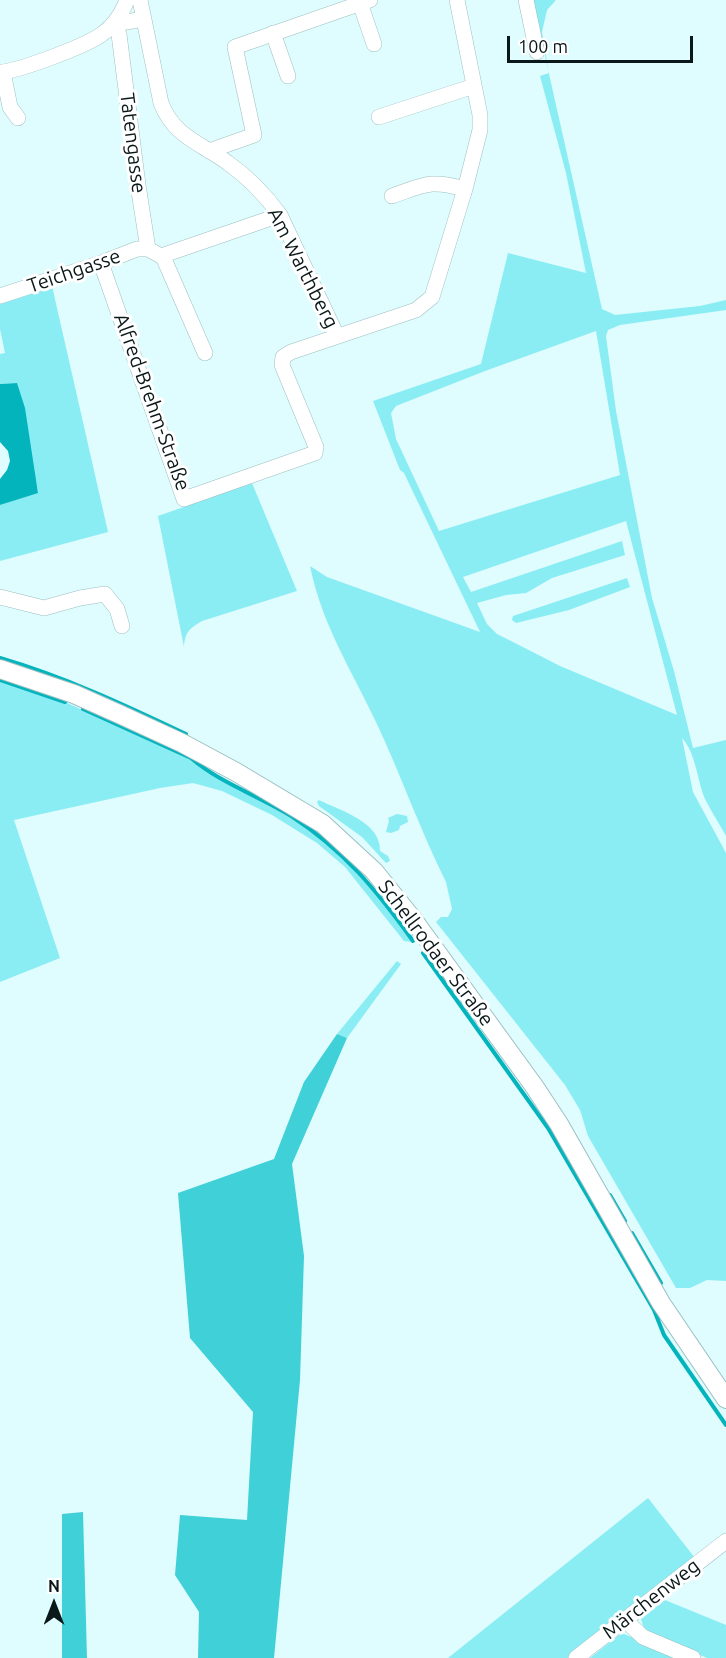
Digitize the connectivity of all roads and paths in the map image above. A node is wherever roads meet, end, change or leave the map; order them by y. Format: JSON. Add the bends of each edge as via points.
{"nodes":[{"id":1,"x":128,"y":0,"type":"edge"},
{"id":2,"x":140,"y":0,"type":"edge"},
{"id":3,"x":457,"y":0,"type":"edge"},
{"id":4,"x":526,"y":0,"type":"edge"},
{"id":5,"x":365,"y":2,"type":"edge"},
{"id":6,"x":144,"y":19,"type":"junction"},
{"id":7,"x":114,"y":24,"type":"junction"},
{"id":8,"x":273,"y":33,"type":"junction"},
{"id":9,"x":374,"y":44,"type":"dead end"},
{"id":10,"x":537,"y":52,"type":"dead end"},
{"id":11,"x":2,"y":72,"type":"edge"},
{"id":12,"x":288,"y":75,"type":"dead end"},
{"id":13,"x":474,"y":86,"type":"junction"},
{"id":14,"x":379,"y":117,"type":"dead end"},
{"id":15,"x":18,"y":118,"type":"dead end"},
{"id":16,"x":209,"y":152,"type":"junction"},
{"id":17,"x":465,"y":189,"type":"junction"},
{"id":18,"x":392,"y":196,"type":"dead end"},
{"id":19,"x":280,"y":215,"type":"junction"},
{"id":20,"x":154,"y":252,"type":"junction"},
{"id":21,"x":101,"y":263,"type":"junction"},
{"id":22,"x":0,"y":296,"type":"edge"},
{"id":23,"x":337,"y":336,"type":"junction"},
{"id":24,"x":205,"y":353,"type":"dead end"},
{"id":25,"x":0,"y":597,"type":"edge"},
{"id":26,"x":122,"y":626,"type":"dead end"},
{"id":27,"x":0,"y":669,"type":"edge"},
{"id":28,"x":726,"y":1398,"type":"edge"},
{"id":29,"x":726,"y":1541,"type":"edge"},
{"id":30,"x":625,"y":1620,"type":"junction"},
{"id":31,"x":576,"y":1658,"type":"edge"},
{"id":32,"x":693,"y":1658,"type":"edge"}],
"edges":[{"from":1,"to":7,"type":"street"},
{"from":2,"to":6,"type":"street","name":"Am Warthberg"},
{"from":3,"to":13,"type":"street","name":"Alfred-Brehm-Straße"},
{"from":4,"to":10,"type":"street"},
{"from":5,"to":8,"type":"street"},
{"from":5,"to":9,"type":"street"},
{"from":6,"to":7,"type":"street"},
{"from":6,"to":16,"type":"street","name":"Am Warthberg","via":[[166,116],[174,127]]},
{"from":7,"to":11,"type":"street","via":[[92,40],[17,70]]},
{"from":7,"to":20,"type":"street","name":"Tatengasse","via":[[119,34],[138,185]]},
{"from":8,"to":12,"type":"street"},
{"from":8,"to":16,"type":"street","via":[[235,47],[254,135]]},
{"from":11,"to":15,"type":"street","via":[[10,107]]},
{"from":13,"to":14,"type":"street"},
{"from":13,"to":17,"type":"street","name":"Alfred-Brehm-Straße","via":[[480,122]]},
{"from":16,"to":19,"type":"street","name":"Am Warthberg","via":[[229,163]]},
{"from":17,"to":18,"type":"street","via":[[431,183]]},
{"from":17,"to":23,"type":"street","name":"Alfred-Brehm-Straße","via":[[432,297],[416,310]]},
{"from":19,"to":20,"type":"street"},
{"from":19,"to":23,"type":"street","name":"Am Warthberg"},
{"from":20,"to":21,"type":"street","name":"Teichgasse","via":[[137,249]]},
{"from":20,"to":24,"type":"street","name":"Tatengasse","via":[[164,259]]},
{"from":21,"to":22,"type":"street","name":"Teichgasse"},
{"from":21,"to":23,"type":"street","name":"Alfred-Brehm-Straße","via":[[184,499],[315,453],[316,447],[282,365],[283,357]]},
{"from":25,"to":26,"type":"street","via":[[44,608],[105,594],[117,609]]},
{"from":27,"to":28,"type":"street","name":"Schellrodaer Straße","via":[[74,694],[236,772],[323,824],[374,871],[534,1086],[661,1303]]},
{"from":29,"to":30,"type":"street","name":"Märchenweg"},
{"from":30,"to":31,"type":"street","name":"Märchenweg"},
{"from":30,"to":32,"type":"street","via":[[643,1637]]}]}
